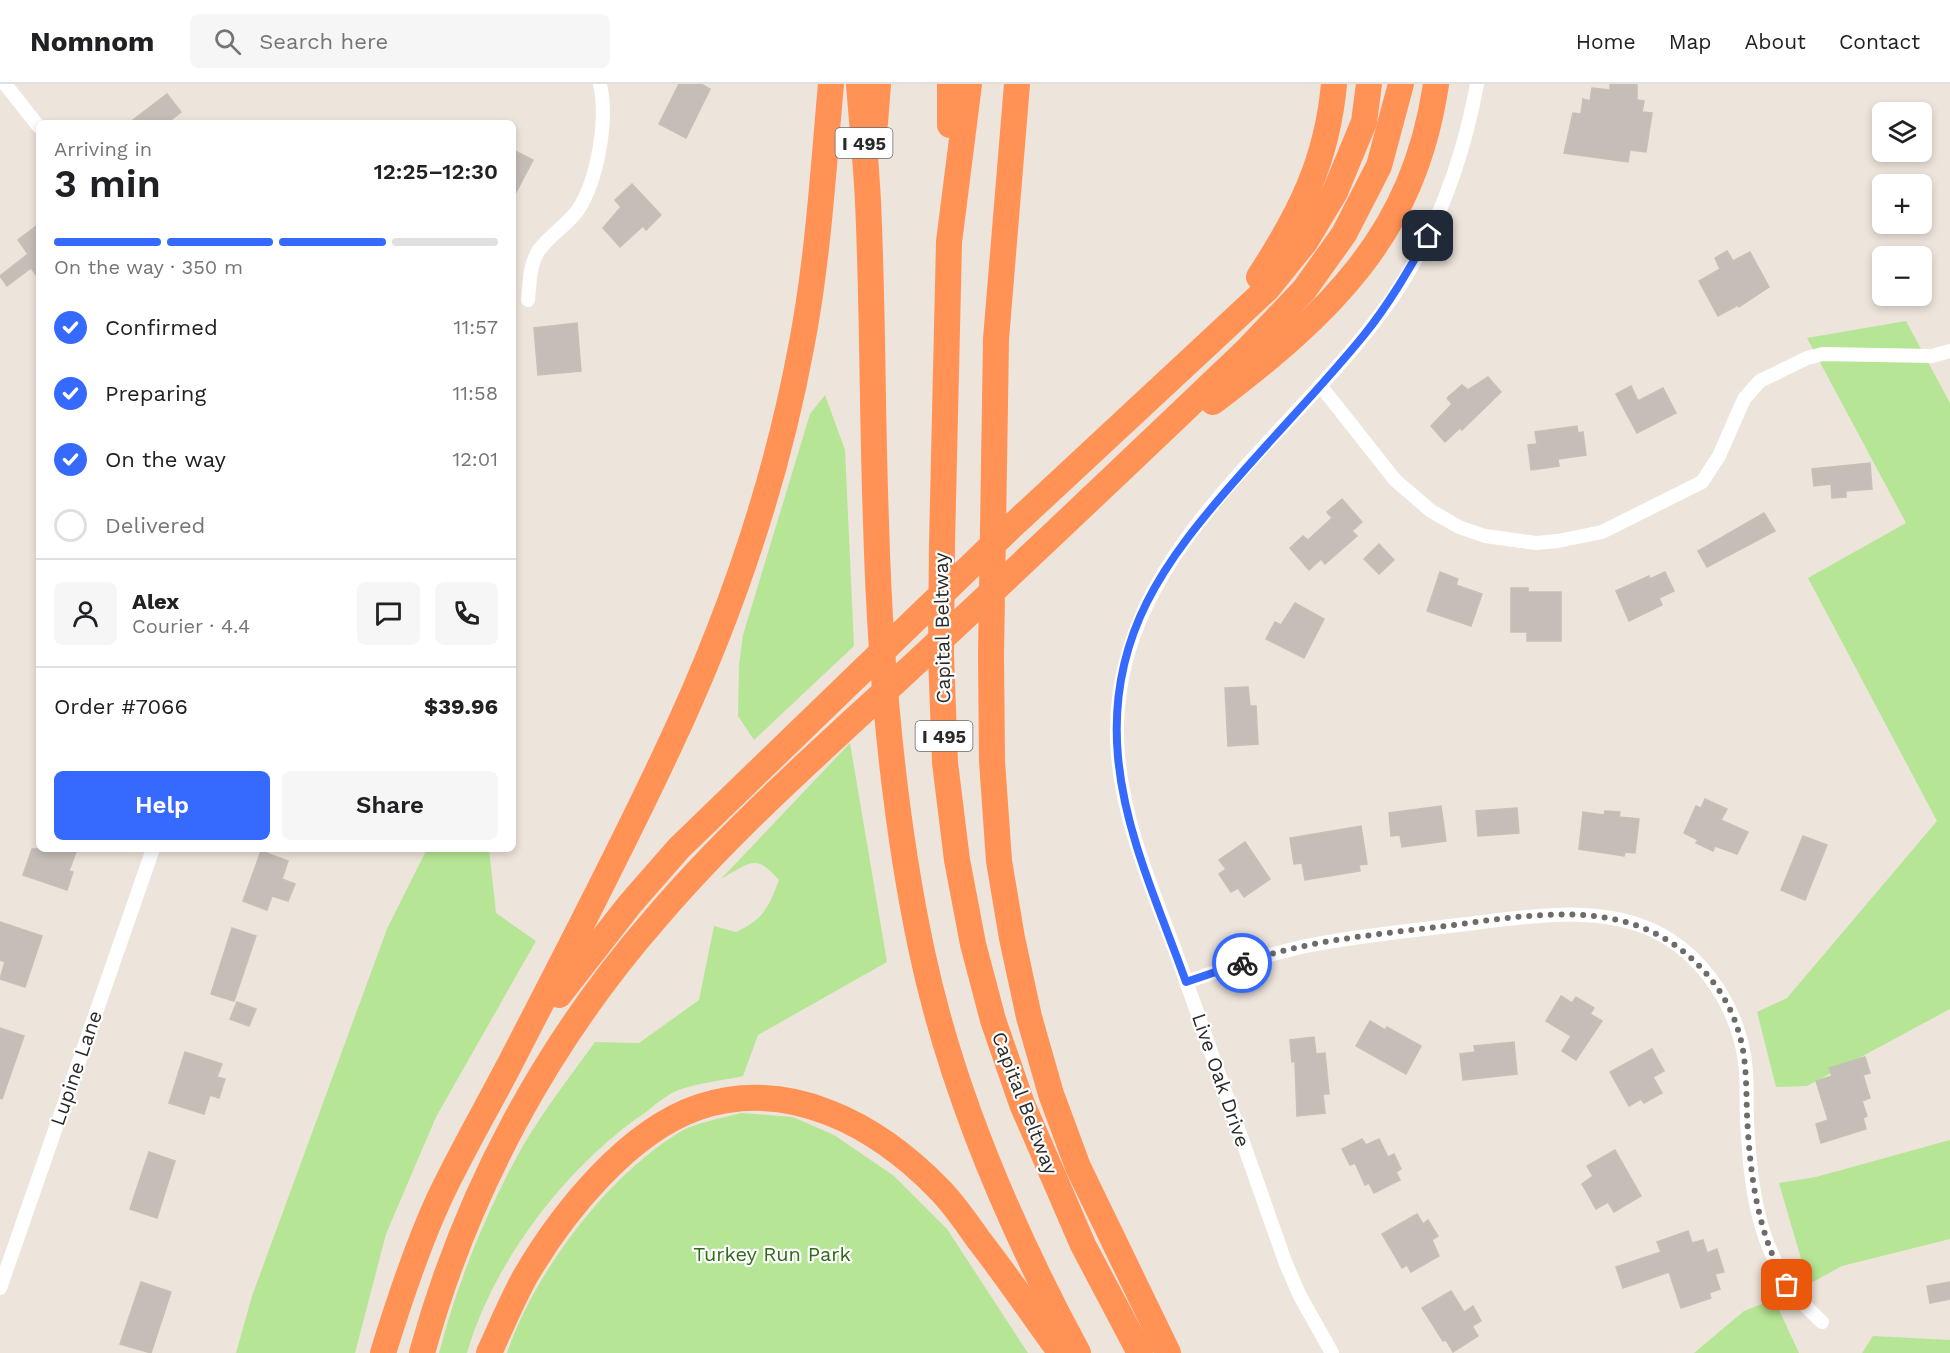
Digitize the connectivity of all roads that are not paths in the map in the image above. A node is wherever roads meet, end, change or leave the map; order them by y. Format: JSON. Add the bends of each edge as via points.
{"nodes":[{"id":1,"x":6,"y":84,"type":"edge"},
{"id":2,"x":600,"y":84,"type":"edge"},
{"id":3,"x":831,"y":84,"type":"edge"},
{"id":4,"x":859,"y":84,"type":"edge"},
{"id":5,"x":878,"y":84,"type":"edge"},
{"id":6,"x":951,"y":84,"type":"edge"},
{"id":7,"x":969,"y":84,"type":"edge"},
{"id":8,"x":1017,"y":84,"type":"edge"},
{"id":9,"x":1334,"y":84,"type":"edge"},
{"id":10,"x":1369,"y":84,"type":"edge"},
{"id":11,"x":1401,"y":84,"type":"edge"},
{"id":12,"x":1436,"y":84,"type":"edge"},
{"id":13,"x":1477,"y":84,"type":"edge"},
{"id":14,"x":36,"y":123,"type":"edge"},
{"id":15,"x":868,"y":201,"type":"junction"},
{"id":16,"x":949,"y":242,"type":"junction"},
{"id":17,"x":528,"y":300,"type":"dead end"},
{"id":18,"x":1950,"y":351,"type":"edge"},
{"id":19,"x":1320,"y":385,"type":"junction"},
{"id":20,"x":1010,"y":528,"type":"junction"},
{"id":21,"x":1010,"y":575,"type":"junction"},
{"id":22,"x":152,"y":852,"type":"edge"},
{"id":23,"x":1186,"y":982,"type":"junction"},
{"id":24,"x":493,"y":1096,"type":"junction"},
{"id":25,"x":0,"y":1288,"type":"edge"},
{"id":26,"x":1822,"y":1322,"type":"dead end"},
{"id":27,"x":382,"y":1353,"type":"edge"},
{"id":28,"x":423,"y":1353,"type":"edge"},
{"id":29,"x":489,"y":1353,"type":"edge"},
{"id":30,"x":1061,"y":1353,"type":"edge"},
{"id":31,"x":1078,"y":1353,"type":"edge"},
{"id":32,"x":1140,"y":1353,"type":"edge"},
{"id":33,"x":1168,"y":1353,"type":"edge"},
{"id":34,"x":1332,"y":1353,"type":"edge"}],
"edges":[{"from":1,"to":14,"type":"street"},
{"from":2,"to":17,"type":"street","via":[[604,102],[591,185],[578,210],[539,250],[530,271]]},
{"from":3,"to":24,"type":"highway","via":[[813,272],[801,348],[778,454],[745,560],[669,747]]},
{"from":4,"to":15,"type":"highway","number":"I 495"},
{"from":5,"to":15,"type":"highway"},
{"from":6,"to":16,"type":"highway"},
{"from":7,"to":16,"type":"highway","name":"Capital Beltway","number":"I 495"},
{"from":8,"to":33,"type":"highway","via":[[996,351],[991,656],[992,761],[999,861],[1027,1006],[1051,1094],[1082,1177]]},
{"from":9,"to":20,"type":"highway","via":[[1323,146],[1306,197],[1258,278]]},
{"from":10,"to":20,"type":"highway","via":[[1364,122],[1335,192],[1305,242],[1267,289]]},
{"from":11,"to":21,"type":"highway","via":[[1379,166],[1344,234],[1304,290],[1247,350]]},
{"from":12,"to":21,"type":"highway","via":[[1421,154],[1386,229],[1358,272],[1322,312],[1264,363],[1181,427]]},
{"from":13,"to":19,"type":"street","name":"Live Oak Drive","via":[[1460,157],[1428,236],[1392,297]]},
{"from":15,"to":31,"type":"highway","number":"I 495","via":[[876,524],[888,729],[922,952],[970,1116],[1028,1258]]},
{"from":16,"to":32,"type":"highway","name":"Capital Beltway","number":"I 495","via":[[941,655],[945,763],[957,860],[993,1020],[1022,1104],[1083,1245]]},
{"from":18,"to":19,"type":"street","via":[[1932,356],[1823,354],[1807,358],[1755,386],[1744,399],[1719,456],[1702,482],[1602,532],[1536,543],[1485,536],[1431,511],[1395,480]]},
{"from":19,"to":23,"type":"street","name":"Live Oak Drive","via":[[1172,556],[1135,627],[1125,660],[1117,718],[1120,772],[1135,838]]},
{"from":20,"to":24,"type":"highway","via":[[679,848],[630,904],[544,1017]]},
{"from":21,"to":28,"type":"highway","via":[[703,866],[609,976],[519,1112],[450,1263]]},
{"from":22,"to":25,"type":"street","name":"Lupine Lane"},
{"from":23,"to":26,"type":"street","via":[[1254,959],[1355,937],[1520,917],[1608,916],[1644,927],[1674,943],[1719,989],[1732,1014],[1744,1058],[1749,1157],[1758,1214],[1773,1261],[1787,1285]]},
{"from":23,"to":34,"type":"street","name":"Live Oak Drive","via":[[1286,1264]]},
{"from":24,"to":27,"type":"highway","via":[[430,1221]]},
{"from":29,"to":30,"type":"highway","via":[[526,1275],[583,1196],[615,1162],[647,1134],[699,1107],[735,1099],[765,1098],[792,1100],[846,1119],[914,1166],[964,1220]]}]}
